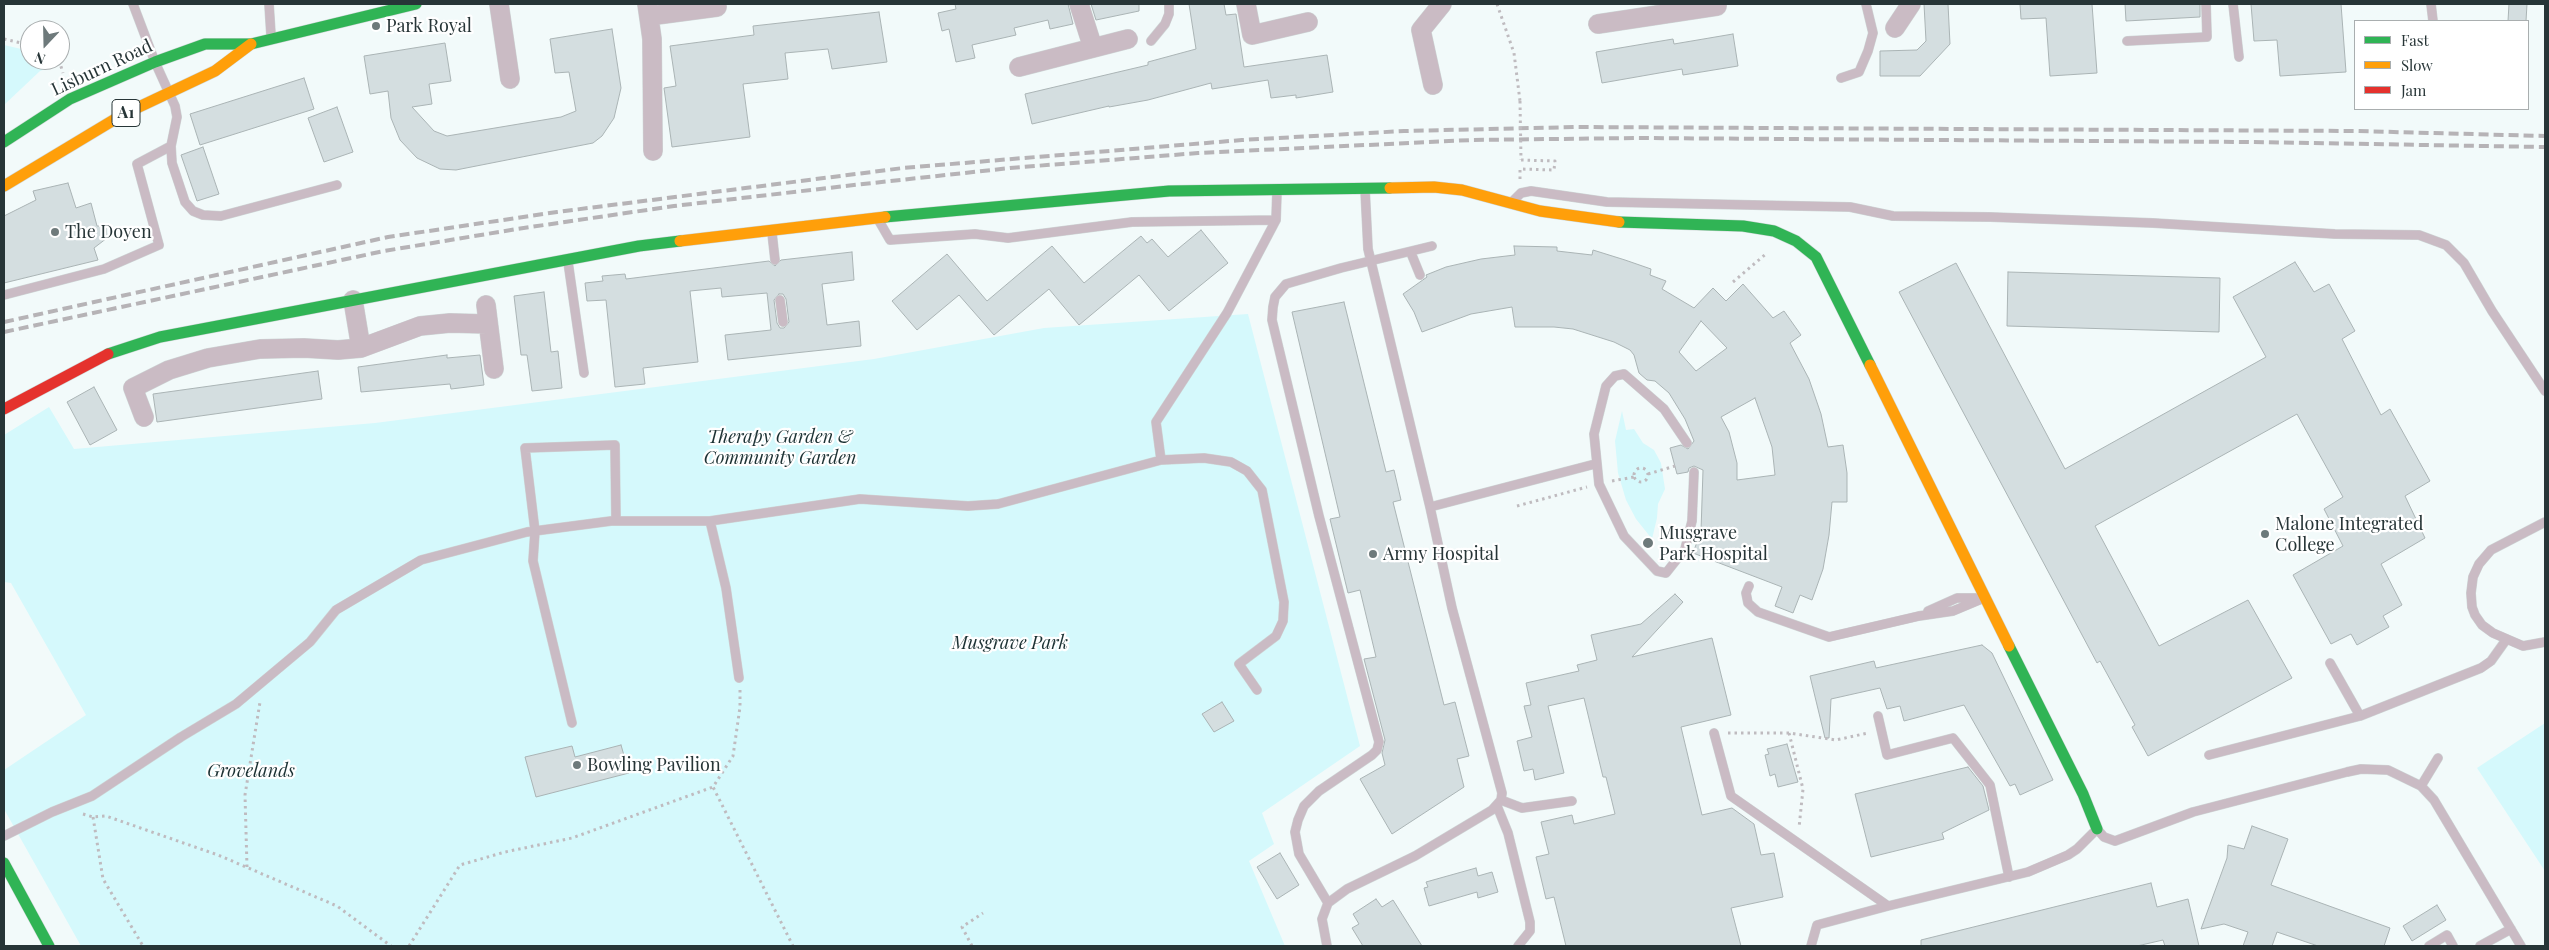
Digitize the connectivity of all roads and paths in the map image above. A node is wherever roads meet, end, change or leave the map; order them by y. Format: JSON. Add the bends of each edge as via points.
{"nodes":[{"id":1,"x":133,"y":4,"type":"edge"},
{"id":2,"x":269,"y":4,"type":"edge"},
{"id":3,"x":416,"y":4,"type":"edge"},
{"id":4,"x":499,"y":4,"type":"edge"},
{"id":5,"x":1079,"y":4,"type":"edge"},
{"id":6,"x":1169,"y":4,"type":"edge"},
{"id":7,"x":1246,"y":4,"type":"edge"},
{"id":8,"x":1442,"y":4,"type":"edge"},
{"id":9,"x":1497,"y":4,"type":"edge"},
{"id":10,"x":1866,"y":4,"type":"edge"},
{"id":11,"x":1911,"y":4,"type":"edge"},
{"id":12,"x":2206,"y":4,"type":"edge"},
{"id":13,"x":2233,"y":4,"type":"edge"},
{"id":14,"x":2431,"y":4,"type":"edge"},
{"id":15,"x":1718,"y":6,"type":"dead end"},
{"id":16,"x":717,"y":7,"type":"dead end"},
{"id":17,"x":1675,"y":8,"type":"edge"},
{"id":18,"x":648,"y":10,"type":"edge"},
{"id":19,"x":2433,"y":20,"type":"edge"},
{"id":20,"x":1308,"y":22,"type":"dead end"},
{"id":21,"x":1598,"y":24,"type":"dead end"},
{"id":22,"x":1895,"y":28,"type":"dead end"},
{"id":23,"x":4,"y":38,"type":"edge"},
{"id":24,"x":271,"y":38,"type":"junction"},
{"id":25,"x":1128,"y":39,"type":"dead end"},
{"id":26,"x":1151,"y":41,"type":"dead end"},
{"id":27,"x":2127,"y":41,"type":"dead end"},
{"id":28,"x":20,"y":42,"type":"edge"},
{"id":29,"x":251,"y":44,"type":"junction"},
{"id":30,"x":1093,"y":48,"type":"junction"},
{"id":31,"x":2239,"y":57,"type":"dead end"},
{"id":32,"x":154,"y":62,"type":"junction"},
{"id":33,"x":1019,"y":67,"type":"dead end"},
{"id":34,"x":62,"y":70,"type":"edge"},
{"id":35,"x":63,"y":74,"type":"dead end"},
{"id":36,"x":1841,"y":78,"type":"dead end"},
{"id":37,"x":510,"y":79,"type":"dead end"},
{"id":38,"x":1433,"y":85,"type":"dead end"},
{"id":39,"x":169,"y":92,"type":"junction"},
{"id":40,"x":5,"y":139,"type":"edge"},
{"id":41,"x":171,"y":146,"type":"junction"},
{"id":42,"x":653,"y":151,"type":"dead end"},
{"id":43,"x":1520,"y":179,"type":"dead end"},
{"id":44,"x":337,"y":185,"type":"dead end"},
{"id":45,"x":4,"y":186,"type":"edge"},
{"id":46,"x":1364,"y":189,"type":"junction"},
{"id":47,"x":1276,"y":190,"type":"junction"},
{"id":48,"x":1511,"y":204,"type":"junction"},
{"id":49,"x":877,"y":218,"type":"junction"},
{"id":50,"x":1276,"y":220,"type":"junction"},
{"id":51,"x":772,"y":230,"type":"junction"},
{"id":52,"x":1786,"y":237,"type":"junction"},
{"id":53,"x":1432,"y":246,"type":"dead end"},
{"id":54,"x":1411,"y":253,"type":"junction"},
{"id":55,"x":568,"y":260,"type":"junction"},
{"id":56,"x":775,"y":260,"type":"dead end"},
{"id":57,"x":1371,"y":261,"type":"junction"},
{"id":58,"x":1420,"y":275,"type":"dead end"},
{"id":59,"x":1733,"y":282,"type":"dead end"},
{"id":60,"x":4,"y":295,"type":"edge"},
{"id":61,"x":353,"y":300,"type":"junction"},
{"id":62,"x":780,"y":300,"type":"dead end"},
{"id":63,"x":486,"y":305,"type":"dead end"},
{"id":64,"x":783,"y":322,"type":"dead end"},
{"id":65,"x":488,"y":324,"type":"junction"},
{"id":66,"x":361,"y":348,"type":"junction"},
{"id":67,"x":494,"y":368,"type":"dead end"},
{"id":68,"x":584,"y":373,"type":"dead end"},
{"id":69,"x":2545,"y":391,"type":"edge"},
{"id":70,"x":4,"y":409,"type":"edge"},
{"id":71,"x":144,"y":417,"type":"dead end"},
{"id":72,"x":1687,"y":443,"type":"dead end"},
{"id":73,"x":1161,"y":460,"type":"junction"},
{"id":74,"x":1596,"y":464,"type":"junction"},
{"id":75,"x":1675,"y":466,"type":"dead end"},
{"id":76,"x":1694,"y":472,"type":"dead end"},
{"id":77,"x":1648,"y":474,"type":"junction"},
{"id":78,"x":1634,"y":476,"type":"junction"},
{"id":79,"x":1599,"y":484,"type":"junction"},
{"id":80,"x":1430,"y":506,"type":"junction"},
{"id":81,"x":1517,"y":506,"type":"dead end"},
{"id":82,"x":616,"y":521,"type":"junction"},
{"id":83,"x":710,"y":521,"type":"junction"},
{"id":84,"x":2545,"y":522,"type":"edge"},
{"id":85,"x":534,"y":531,"type":"junction"},
{"id":86,"x":1749,"y":586,"type":"dead end"},
{"id":87,"x":1984,"y":598,"type":"junction"},
{"id":88,"x":2506,"y":640,"type":"junction"},
{"id":89,"x":2545,"y":642,"type":"edge"},
{"id":90,"x":2330,"y":663,"type":"dead end"},
{"id":91,"x":739,"y":678,"type":"joint"},
{"id":92,"x":256,"y":687,"type":"junction"},
{"id":93,"x":1258,"y":690,"type":"dead end"},
{"id":94,"x":1878,"y":716,"type":"dead end"},
{"id":95,"x":2360,"y":716,"type":"junction"},
{"id":96,"x":572,"y":723,"type":"dead end"},
{"id":97,"x":1881,"y":730,"type":"junction"},
{"id":98,"x":1714,"y":733,"type":"joint"},
{"id":99,"x":1789,"y":733,"type":"junction"},
{"id":100,"x":2209,"y":755,"type":"dead end"},
{"id":101,"x":2438,"y":758,"type":"dead end"},
{"id":102,"x":2421,"y":786,"type":"junction"},
{"id":103,"x":712,"y":787,"type":"junction"},
{"id":104,"x":1572,"y":801,"type":"dead end"},
{"id":105,"x":1499,"y":803,"type":"junction"},
{"id":106,"x":64,"y":807,"type":"junction"},
{"id":107,"x":93,"y":817,"type":"junction"},
{"id":108,"x":2097,"y":829,"type":"junction"},
{"id":109,"x":4,"y":836,"type":"edge"},
{"id":110,"x":1798,"y":843,"type":"junction"},
{"id":111,"x":4,"y":863,"type":"edge"},
{"id":112,"x":247,"y":867,"type":"junction"},
{"id":113,"x":2010,"y":877,"type":"junction"},
{"id":114,"x":1328,"y":903,"type":"junction"},
{"id":115,"x":1888,"y":906,"type":"junction"},
{"id":116,"x":983,"y":913,"type":"dead end"},
{"id":117,"x":2510,"y":929,"type":"junction"},
{"id":118,"x":49,"y":946,"type":"edge"},
{"id":119,"x":143,"y":946,"type":"edge"},
{"id":120,"x":391,"y":946,"type":"edge"},
{"id":121,"x":410,"y":946,"type":"edge"},
{"id":122,"x":793,"y":946,"type":"edge"},
{"id":123,"x":972,"y":946,"type":"edge"},
{"id":124,"x":1327,"y":946,"type":"edge"},
{"id":125,"x":1518,"y":946,"type":"edge"},
{"id":126,"x":1811,"y":946,"type":"edge"},
{"id":127,"x":2429,"y":946,"type":"edge"},
{"id":128,"x":2453,"y":946,"type":"edge"},
{"id":129,"x":2480,"y":946,"type":"edge"},
{"id":130,"x":2521,"y":946,"type":"edge"}],
"edges":[{"from":1,"to":32,"type":"lane"},
{"from":2,"to":24,"type":"lane"},
{"from":3,"to":24,"type":"main road","name":"Lisburn Road","number":"A1"},
{"from":4,"to":37,"type":"street"},
{"from":5,"to":30,"type":"street"},
{"from":6,"to":26,"type":"lane","via":[[1165,24]]},
{"from":7,"to":20,"type":"street","via":[[1252,34]]},
{"from":8,"to":38,"type":"street","via":[[1421,30]]},
{"from":9,"to":43,"type":"path","bridge":true,"via":[[1514,53],[1520,102],[1521,160],[1554,161],[1554,170],[1520,169]]},
{"from":10,"to":36,"type":"lane","via":[[1873,33],[1868,51],[1859,72]]},
{"from":11,"to":22,"type":"street"},
{"from":12,"to":27,"type":"lane","via":[[2207,37]]},
{"from":13,"to":31,"type":"lane"},
{"from":14,"to":19,"type":"lane"},
{"from":15,"to":17,"type":"street"},
{"from":16,"to":18,"type":"street"},
{"from":17,"to":21,"type":"street"},
{"from":18,"to":42,"type":"street","via":[[652,40]]},
{"from":23,"to":28,"type":"path"},
{"from":24,"to":29,"type":"main road","name":"Lisburn Road","number":"A1"},
{"from":25,"to":30,"type":"street"},
{"from":29,"to":32,"type":"main road","name":"Lisburn Road","number":"A1","via":[[205,44]]},
{"from":29,"to":39,"type":"main road","name":"Lisburn Road","number":"A1","via":[[215,71]]},
{"from":30,"to":33,"type":"street"},
{"from":32,"to":39,"type":"lane"},
{"from":32,"to":40,"type":"main road","name":"Lisburn Road","number":"A1","via":[[70,99]]},
{"from":34,"to":35,"type":"path"},
{"from":39,"to":41,"type":"lane","via":[[178,117]]},
{"from":39,"to":45,"type":"main road","name":"Lisburn Road","number":"A1","via":[[74,137]]},
{"from":41,"to":44,"type":"lane","via":[[172,163],[185,202],[193,212],[203,215],[221,216],[258,208]]},
{"from":41,"to":60,"type":"lane","via":[[137,164],[158,245],[104,269]]},
{"from":46,"to":47,"type":"main road"},
{"from":46,"to":48,"type":"main road","via":[[1434,187],[1462,190]]},
{"from":46,"to":57,"type":"lane"},
{"from":47,"to":49,"type":"main road","via":[[1169,191]]},
{"from":47,"to":50,"type":"lane"},
{"from":48,"to":52,"type":"main road","via":[[1601,222],[1743,226],[1774,231]]},
{"from":48,"to":69,"type":"lane","via":[[1521,193],[1531,191],[1607,202],[1850,207],[1893,216],[1990,217],[2335,234],[2419,235],[2446,244],[2460,257]]},
{"from":49,"to":50,"type":"lane","via":[[890,240],[975,234],[1008,238],[1132,222]]},
{"from":49,"to":51,"type":"main road"},
{"from":50,"to":73,"type":"lane","via":[[1227,313],[1156,422]]},
{"from":51,"to":55,"type":"main road","via":[[639,246]]},
{"from":51,"to":56,"type":"lane"},
{"from":52,"to":59,"type":"path"},
{"from":52,"to":87,"type":"main road","via":[[1816,257]]},
{"from":53,"to":54,"type":"lane"},
{"from":54,"to":57,"type":"lane"},
{"from":54,"to":58,"type":"lane"},
{"from":55,"to":61,"type":"main road"},
{"from":55,"to":68,"type":"lane"},
{"from":57,"to":80,"type":"lane"},
{"from":57,"to":114,"type":"lane","via":[[1286,284],[1275,297],[1272,320],[1319,516],[1379,742],[1372,755],[1319,791],[1304,806],[1298,820],[1295,832],[1299,854]]},
{"from":61,"to":66,"type":"street"},
{"from":61,"to":70,"type":"main road","via":[[160,337],[101,357]]},
{"from":62,"to":64,"type":"lane"},
{"from":63,"to":65,"type":"street"},
{"from":65,"to":66,"type":"street","via":[[420,326]]},
{"from":65,"to":67,"type":"street"},
{"from":66,"to":71,"type":"street","via":[[260,349],[208,358],[169,370],[133,388]]},
{"from":72,"to":74,"type":"lane","via":[[1664,409],[1624,374],[1615,376],[1606,386],[1599,409],[1594,434]]},
{"from":73,"to":83,"type":"lane","via":[[998,504],[968,506],[860,499]]},
{"from":73,"to":93,"type":"lane","via":[[1204,458],[1231,462],[1246,471],[1262,490],[1284,602],[1284,621],[1276,636],[1239,664]]},
{"from":74,"to":79,"type":"lane"},
{"from":74,"to":80,"type":"lane"},
{"from":75,"to":77,"type":"path"},
{"from":76,"to":79,"type":"lane","via":[[1692,521],[1685,549],[1666,573],[1657,571],[1624,536]]},
{"from":77,"to":78,"type":"path","via":[[1640,468]]},
{"from":77,"to":78,"type":"path","via":[[1643,482],[1638,482]]},
{"from":78,"to":79,"type":"path"},
{"from":79,"to":81,"type":"path"},
{"from":80,"to":105,"type":"lane","via":[[1452,608],[1502,786]]},
{"from":82,"to":83,"type":"lane"},
{"from":82,"to":85,"type":"lane"},
{"from":82,"to":85,"type":"lane","via":[[615,445],[525,448]]},
{"from":83,"to":91,"type":"lane","via":[[726,588]]},
{"from":84,"to":88,"type":"lane","via":[[2492,550],[2473,578],[2472,607],[2476,615],[2482,625]]},
{"from":85,"to":92,"type":"lane","via":[[420,560],[336,610],[310,642]]},
{"from":85,"to":96,"type":"lane","via":[[533,561]]},
{"from":86,"to":87,"type":"lane","via":[[1746,594],[1748,603],[1758,612],[1829,637],[1919,616],[1957,598]]},
{"from":87,"to":108,"type":"main road","via":[[2083,794]]},
{"from":88,"to":89,"type":"lane","via":[[2523,646]]},
{"from":88,"to":95,"type":"lane","via":[[2491,661],[2481,668]]},
{"from":90,"to":95,"type":"lane"},
{"from":91,"to":103,"type":"path","via":[[740,707],[734,756]]},
{"from":92,"to":106,"type":"lane","via":[[236,704],[92,796]]},
{"from":92,"to":112,"type":"path","via":[[261,697],[245,795]]},
{"from":94,"to":97,"type":"lane"},
{"from":95,"to":100,"type":"lane"},
{"from":97,"to":99,"type":"path","via":[[1836,740]]},
{"from":97,"to":113,"type":"lane","via":[[1887,755],[1952,738],[1990,785]]},
{"from":98,"to":99,"type":"path"},
{"from":98,"to":110,"type":"lane","via":[[1731,796]]},
{"from":99,"to":110,"type":"path","via":[[1803,789]]},
{"from":101,"to":102,"type":"lane"},
{"from":102,"to":108,"type":"lane","via":[[2388,770],[2361,769],[2193,812],[2123,839],[2109,840]]},
{"from":102,"to":117,"type":"lane","via":[[2434,800]]},
{"from":103,"to":121,"type":"path","via":[[572,838],[460,865]]},
{"from":103,"to":122,"type":"path"},
{"from":104,"to":105,"type":"lane","via":[[1522,808]]},
{"from":105,"to":114,"type":"lane","via":[[1415,856],[1347,889]]},
{"from":105,"to":125,"type":"lane","via":[[1530,922],[1530,932]]},
{"from":106,"to":107,"type":"path"},
{"from":106,"to":109,"type":"lane"},
{"from":107,"to":112,"type":"path","via":[[106,816]]},
{"from":107,"to":119,"type":"path","via":[[103,878]]},
{"from":108,"to":113,"type":"lane","via":[[2068,855]]},
{"from":110,"to":115,"type":"lane"},
{"from":111,"to":118,"type":"main road"},
{"from":112,"to":120,"type":"path","via":[[337,906]]},
{"from":113,"to":115,"type":"lane"},
{"from":114,"to":124,"type":"lane","via":[[1322,919]]},
{"from":115,"to":126,"type":"lane","via":[[1817,925]]},
{"from":116,"to":123,"type":"path","via":[[962,927]]},
{"from":117,"to":129,"type":"lane"},
{"from":117,"to":130,"type":"lane"},
{"from":127,"to":128,"type":"lane","via":[[2447,935]]}]}
